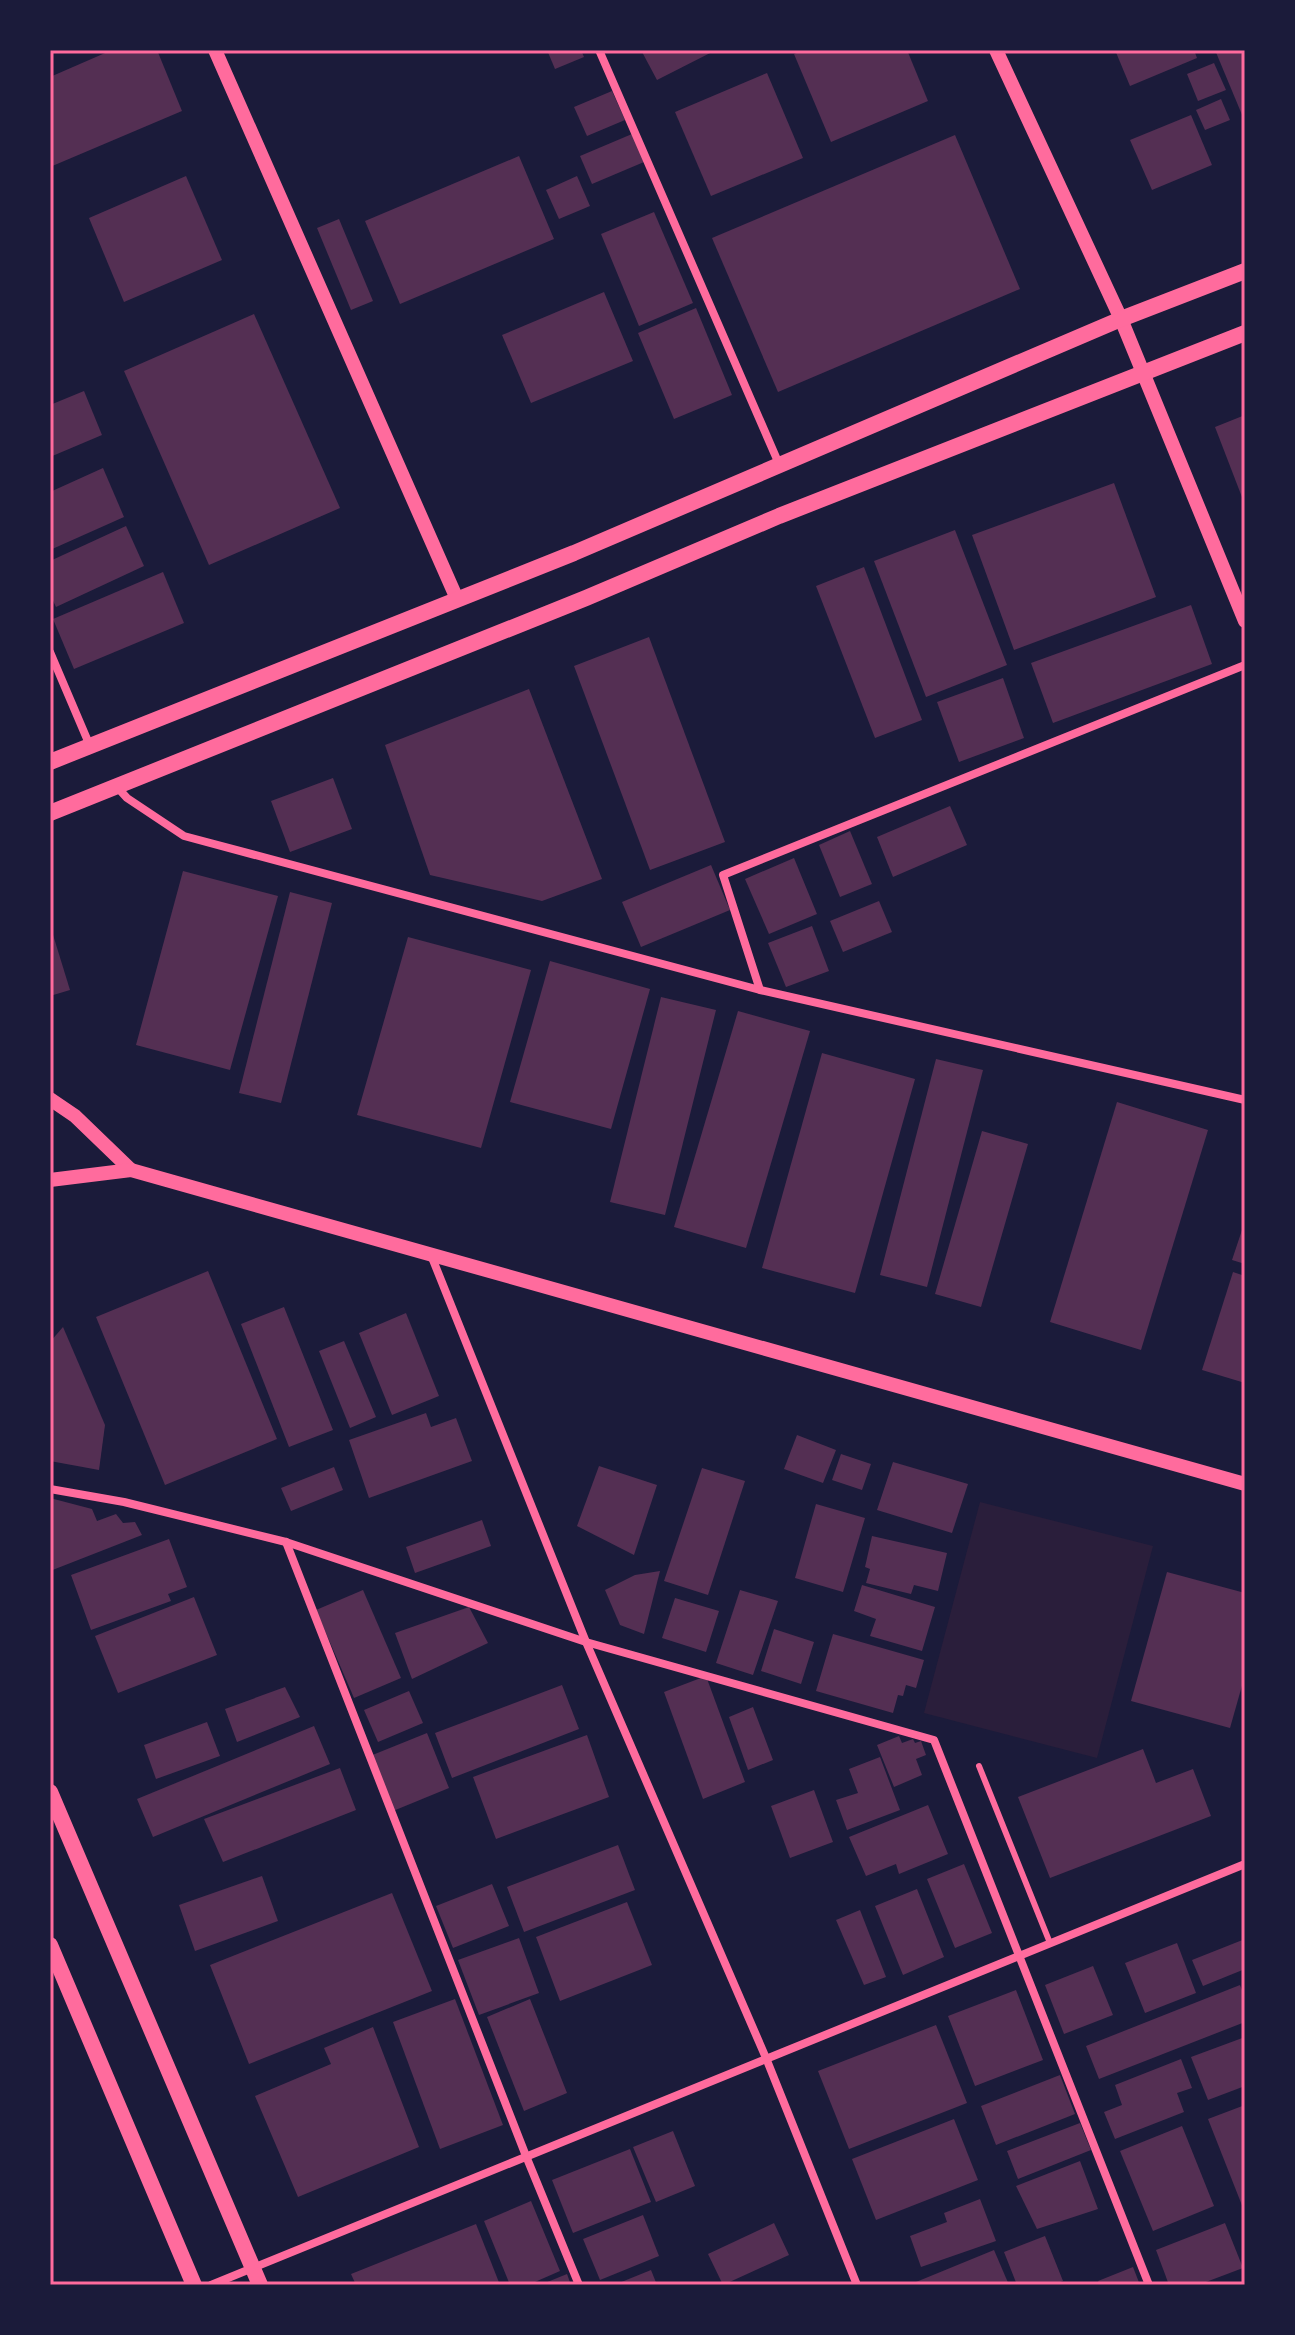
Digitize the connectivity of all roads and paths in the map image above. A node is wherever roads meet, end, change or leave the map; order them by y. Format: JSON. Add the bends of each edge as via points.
{"nodes":[{"id":1,"x":215,"y":50,"type":"edge"},
{"id":2,"x":599,"y":50,"type":"edge"},
{"id":3,"x":996,"y":50,"type":"edge"},
{"id":4,"x":1245,"y":271,"type":"edge"},
{"id":5,"x":1121,"y":319,"type":"junction"},
{"id":6,"x":1245,"y":333,"type":"edge"},
{"id":7,"x":1143,"y":373,"type":"junction"},
{"id":8,"x":779,"y":464,"type":"junction"},
{"id":9,"x":457,"y":599,"type":"junction"},
{"id":10,"x":1245,"y":621,"type":"edge"},
{"id":11,"x":50,"y":652,"type":"edge"},
{"id":12,"x":1245,"y":665,"type":"edge"},
{"id":13,"x":90,"y":746,"type":"junction"},
{"id":14,"x":50,"y":762,"type":"edge"},
{"id":15,"x":116,"y":786,"type":"junction"},
{"id":16,"x":50,"y":813,"type":"edge"},
{"id":17,"x":760,"y":990,"type":"junction"},
{"id":18,"x":50,"y":1099,"type":"edge"},
{"id":19,"x":1245,"y":1100,"type":"edge"},
{"id":20,"x":131,"y":1170,"type":"junction"},
{"id":21,"x":50,"y":1180,"type":"edge"},
{"id":22,"x":431,"y":1255,"type":"junction"},
{"id":23,"x":1245,"y":1484,"type":"edge"},
{"id":24,"x":50,"y":1489,"type":"edge"},
{"id":25,"x":286,"y":1542,"type":"junction"},
{"id":26,"x":586,"y":1642,"type":"junction"},
{"id":27,"x":979,"y":1766,"type":"dead end"},
{"id":28,"x":50,"y":1792,"type":"edge"},
{"id":29,"x":1245,"y":1864,"type":"edge"},
{"id":30,"x":1050,"y":1943,"type":"junction"},
{"id":31,"x":50,"y":1945,"type":"edge"},
{"id":32,"x":1018,"y":1956,"type":"junction"},
{"id":33,"x":766,"y":2058,"type":"junction"},
{"id":34,"x":526,"y":2156,"type":"junction"},
{"id":35,"x":253,"y":2267,"type":"junction"},
{"id":36,"x":194,"y":2285,"type":"edge"},
{"id":37,"x":211,"y":2285,"type":"edge"},
{"id":38,"x":260,"y":2285,"type":"edge"},
{"id":39,"x":579,"y":2285,"type":"edge"},
{"id":40,"x":857,"y":2285,"type":"edge"},
{"id":41,"x":1149,"y":2285,"type":"edge"}],
"edges":[{"from":1,"to":9,"type":"street"},
{"from":2,"to":8,"type":"street"},
{"from":3,"to":5,"type":"street"},
{"from":4,"to":5,"type":"main road"},
{"from":5,"to":7,"type":"street"},
{"from":5,"to":8,"type":"main road"},
{"from":6,"to":7,"type":"main road"},
{"from":7,"to":10,"type":"street"},
{"from":7,"to":15,"type":"main road"},
{"from":8,"to":9,"type":"main road"},
{"from":9,"to":13,"type":"main road"},
{"from":11,"to":13,"type":"street"},
{"from":12,"to":17,"type":"street","via":[[723,875]]},
{"from":13,"to":14,"type":"main road"},
{"from":15,"to":16,"type":"main road"},
{"from":15,"to":17,"type":"street","via":[[184,836]]},
{"from":17,"to":19,"type":"street"},
{"from":18,"to":20,"type":"street"},
{"from":20,"to":21,"type":"street"},
{"from":20,"to":22,"type":"street"},
{"from":22,"to":23,"type":"street"},
{"from":22,"to":26,"type":"street"},
{"from":24,"to":25,"type":"street"},
{"from":25,"to":26,"type":"street"},
{"from":25,"to":34,"type":"street"},
{"from":26,"to":32,"type":"street","via":[[934,1740]]},
{"from":26,"to":33,"type":"street"},
{"from":27,"to":30,"type":"lane"},
{"from":28,"to":35,"type":"main road"},
{"from":29,"to":30,"type":"street"},
{"from":30,"to":32,"type":"street"},
{"from":31,"to":36,"type":"main road"},
{"from":32,"to":33,"type":"street"},
{"from":32,"to":41,"type":"street"},
{"from":33,"to":34,"type":"street"},
{"from":33,"to":40,"type":"street"},
{"from":34,"to":35,"type":"street"},
{"from":34,"to":39,"type":"street"},
{"from":35,"to":37,"type":"street"},
{"from":35,"to":38,"type":"main road"}]}
